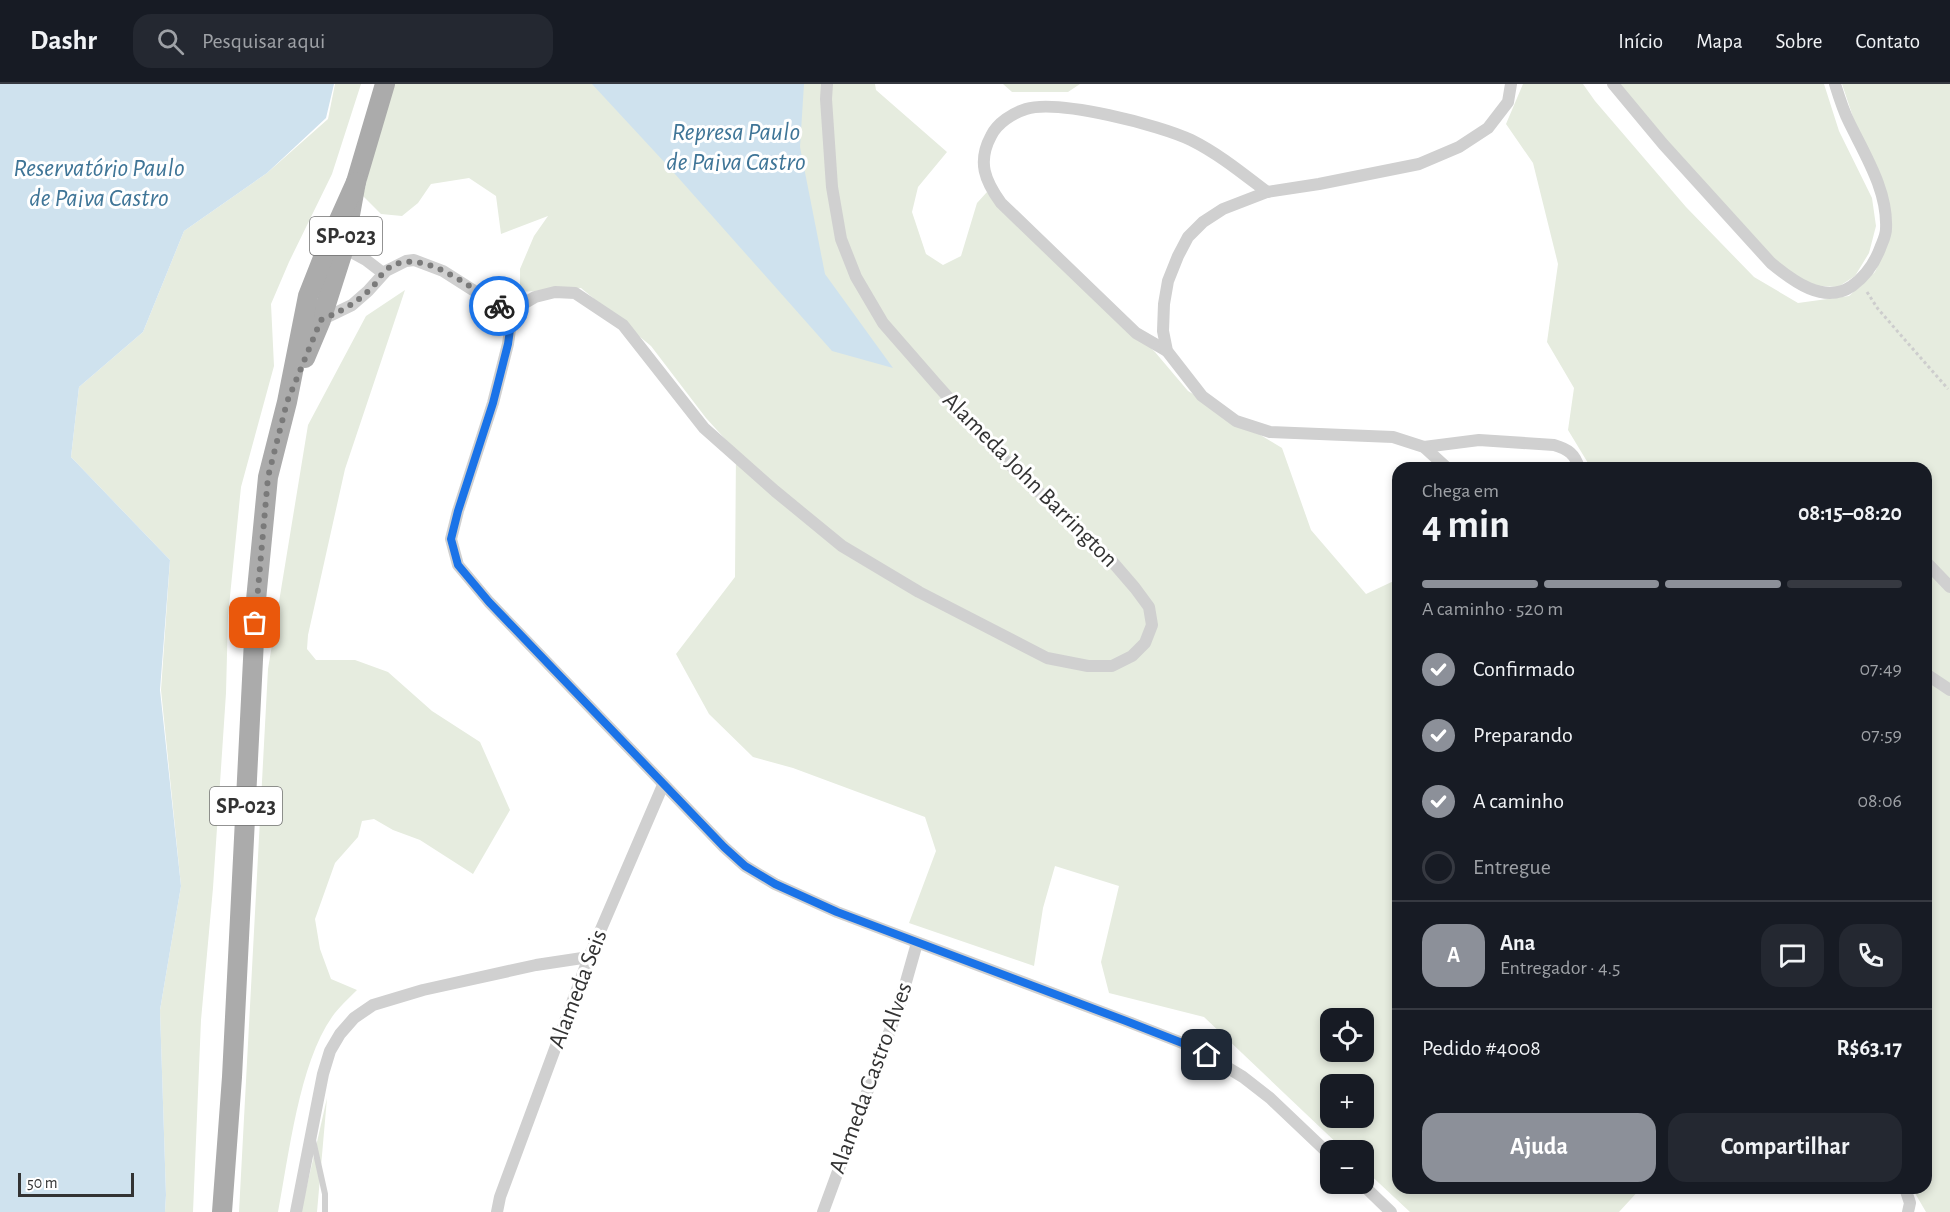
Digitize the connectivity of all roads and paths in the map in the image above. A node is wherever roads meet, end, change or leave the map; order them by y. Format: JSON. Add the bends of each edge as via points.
{"nodes":[{"id":1,"x":385,"y":84,"type":"edge"},
{"id":2,"x":827,"y":84,"type":"edge"},
{"id":3,"x":1511,"y":84,"type":"edge"},
{"id":4,"x":1613,"y":84,"type":"edge"},
{"id":5,"x":1834,"y":84,"type":"edge"},
{"id":6,"x":356,"y":182,"type":"junction"},
{"id":7,"x":1267,"y":192,"type":"junction"},
{"id":8,"x":344,"y":248,"type":"junction"},
{"id":9,"x":383,"y":273,"type":"junction"},
{"id":10,"x":1860,"y":280,"type":"junction"},
{"id":11,"x":512,"y":315,"type":"junction"},
{"id":12,"x":321,"y":320,"type":"junction"},
{"id":13,"x":1167,"y":351,"type":"junction"},
{"id":14,"x":1948,"y":389,"type":"dead end"},
{"id":15,"x":287,"y":402,"type":"junction"},
{"id":16,"x":1424,"y":447,"type":"junction"},
{"id":17,"x":1440,"y":462,"type":"edge"},
{"id":18,"x":1577,"y":462,"type":"edge"},
{"id":19,"x":1932,"y":568,"type":"edge"},
{"id":20,"x":1950,"y":587,"type":"edge"},
{"id":21,"x":1932,"y":678,"type":"edge"},
{"id":22,"x":1950,"y":690,"type":"edge"},
{"id":23,"x":663,"y":785,"type":"junction"},
{"id":24,"x":917,"y":943,"type":"junction"},
{"id":25,"x":589,"y":957,"type":"junction"},
{"id":26,"x":312,"y":1134,"type":"junction"},
{"id":27,"x":1320,"y":1146,"type":"edge"},
{"id":28,"x":1373,"y":1194,"type":"edge"},
{"id":29,"x":222,"y":1212,"type":"edge"},
{"id":30,"x":296,"y":1212,"type":"edge"},
{"id":31,"x":326,"y":1212,"type":"edge"},
{"id":32,"x":497,"y":1212,"type":"edge"},
{"id":33,"x":823,"y":1212,"type":"edge"},
{"id":34,"x":1392,"y":1212,"type":"edge"}],
"edges":[{"from":1,"to":6,"type":"main road","number":"SP-023"},
{"from":2,"to":11,"type":"street","name":"Alameda John Barrington","via":[[832,187],[841,239],[856,277],[884,323],[938,386],[1004,459],[1136,588],[1149,607],[1152,625],[1145,643],[1132,656],[1112,666],[1047,658],[919,592],[842,546],[704,428],[623,325],[575,293],[535,297]]},
{"from":3,"to":7,"type":"street","via":[[1508,102],[1488,128],[1459,147],[1419,164]]},
{"from":4,"to":10,"type":"street","via":[[1663,144],[1788,277],[1826,293],[1842,293]]},
{"from":5,"to":10,"type":"street","via":[[1883,199],[1887,230],[1876,260]]},
{"from":6,"to":8,"type":"main road","number":"SP-023"},
{"from":6,"to":15,"type":"main road","number":"SP-023","via":[[308,296]]},
{"from":7,"to":13,"type":"street","via":[[1223,209],[1188,237],[1166,292],[1163,331]]},
{"from":7,"to":13,"type":"street","via":[[1218,155],[1189,139],[1103,115],[1071,109],[1028,108],[992,133],[982,162],[992,191],[1001,203],[1136,333]]},
{"from":8,"to":9,"type":"street"},
{"from":8,"to":12,"type":"main road","number":"SP-023"},
{"from":9,"to":11,"type":"street","via":[[406,261],[422,262]]},
{"from":9,"to":12,"type":"street","via":[[352,305]]},
{"from":10,"to":14,"type":"path","via":[[1878,309]]},
{"from":11,"to":23,"type":"street","via":[[493,403],[451,539],[458,565]]},
{"from":12,"to":15,"type":"main road","number":"SP-023"},
{"from":13,"to":16,"type":"street","via":[[1202,396],[1236,422],[1270,432],[1393,437]]},
{"from":15,"to":29,"type":"main road","number":"SP-023","via":[[268,477],[256,600]]},
{"from":16,"to":17,"type":"street"},
{"from":16,"to":18,"type":"street","via":[[1479,441],[1554,445],[1566,448]]},
{"from":19,"to":20,"type":"street"},
{"from":21,"to":22,"type":"street"},
{"from":23,"to":24,"type":"street","via":[[745,866],[797,895]]},
{"from":23,"to":25,"type":"street","name":"Alameda Seis"},
{"from":24,"to":27,"type":"street","via":[[1195,1048],[1261,1091]]},
{"from":24,"to":33,"type":"street","name":"Alameda Castro Alves","via":[[900,1003]]},
{"from":25,"to":26,"type":"street","via":[[536,965],[373,1005],[354,1018],[330,1051]]},
{"from":25,"to":32,"type":"street","name":"Alameda Seis"},
{"from":26,"to":30,"type":"street"},
{"from":26,"to":31,"type":"lane"},
{"from":28,"to":34,"type":"street"}]}
